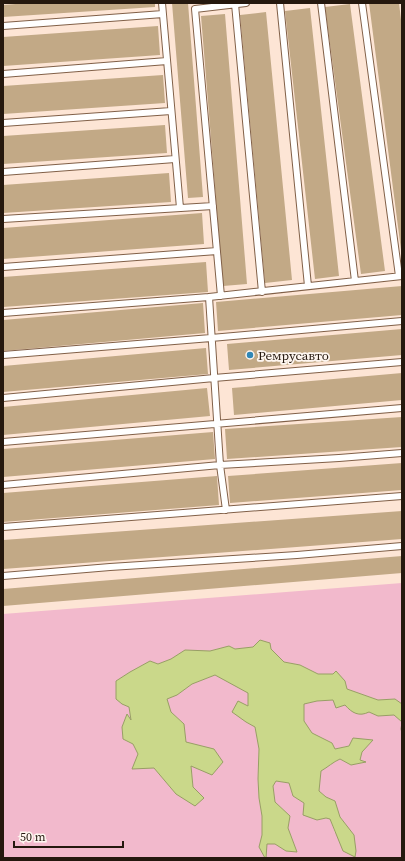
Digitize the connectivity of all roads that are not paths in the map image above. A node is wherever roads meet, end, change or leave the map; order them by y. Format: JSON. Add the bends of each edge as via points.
{"nodes":[{"id":1,"x":162,"y":3,"type":"edge"},
{"id":2,"x":246,"y":3,"type":"edge"},
{"id":3,"x":280,"y":3,"type":"edge"},
{"id":4,"x":321,"y":3,"type":"edge"},
{"id":5,"x":362,"y":3,"type":"edge"},
{"id":6,"x":236,"y":4,"type":"junction"},
{"id":7,"x":163,"y":14,"type":"junction"},
{"id":8,"x":3,"y":26,"type":"edge"},
{"id":9,"x":167,"y":61,"type":"junction"},
{"id":10,"x":3,"y":74,"type":"edge"},
{"id":11,"x":171,"y":111,"type":"junction"},
{"id":12,"x":3,"y":123,"type":"edge"},
{"id":13,"x":175,"y":159,"type":"junction"},
{"id":14,"x":3,"y":172,"type":"edge"},
{"id":15,"x":213,"y":206,"type":"junction"},
{"id":16,"x":180,"y":208,"type":"junction"},
{"id":17,"x":3,"y":219,"type":"edge"},
{"id":18,"x":217,"y":251,"type":"junction"},
{"id":19,"x":3,"y":267,"type":"edge"},
{"id":20,"x":400,"y":276,"type":"edge"},
{"id":21,"x":355,"y":281,"type":"junction"},
{"id":22,"x":308,"y":286,"type":"junction"},
{"id":23,"x":262,"y":292,"type":"junction"},
{"id":24,"x":221,"y":296,"type":"junction"},
{"id":25,"x":209,"y":297,"type":"junction"},
{"id":26,"x":3,"y":313,"type":"edge"},
{"id":27,"x":402,"y":321,"type":"edge"},
{"id":28,"x":211,"y":338,"type":"junction"},
{"id":29,"x":3,"y":355,"type":"edge"},
{"id":30,"x":402,"y":362,"type":"edge"},
{"id":31,"x":214,"y":378,"type":"junction"},
{"id":32,"x":3,"y":398,"type":"edge"},
{"id":33,"x":402,"y":408,"type":"edge"},
{"id":34,"x":217,"y":424,"type":"junction"},
{"id":35,"x":3,"y":442,"type":"edge"},
{"id":36,"x":402,"y":453,"type":"edge"},
{"id":37,"x":220,"y":465,"type":"junction"},
{"id":38,"x":3,"y":485,"type":"edge"},
{"id":39,"x":402,"y":496,"type":"edge"},
{"id":40,"x":226,"y":510,"type":"junction"},
{"id":41,"x":3,"y":527,"type":"edge"},
{"id":42,"x":402,"y":546,"type":"edge"},
{"id":43,"x":3,"y":576,"type":"edge"}],
"edges":[{"from":1,"to":7,"type":"lane"},
{"from":2,"to":6,"type":"lane"},
{"from":3,"to":22,"type":"lane"},
{"from":4,"to":21,"type":"lane"},
{"from":5,"to":20,"type":"lane"},
{"from":6,"to":15,"type":"lane","via":[[196,9]]},
{"from":6,"to":23,"type":"lane"},
{"from":7,"to":8,"type":"lane"},
{"from":7,"to":9,"type":"lane"},
{"from":9,"to":10,"type":"lane"},
{"from":9,"to":11,"type":"lane"},
{"from":11,"to":12,"type":"lane"},
{"from":11,"to":13,"type":"lane"},
{"from":13,"to":14,"type":"lane"},
{"from":13,"to":16,"type":"lane"},
{"from":15,"to":16,"type":"lane"},
{"from":15,"to":18,"type":"lane"},
{"from":16,"to":17,"type":"lane"},
{"from":18,"to":19,"type":"lane"},
{"from":18,"to":24,"type":"lane"},
{"from":20,"to":21,"type":"lane"},
{"from":21,"to":22,"type":"lane"},
{"from":22,"to":23,"type":"lane"},
{"from":23,"to":24,"type":"lane"},
{"from":24,"to":25,"type":"lane"},
{"from":25,"to":26,"type":"lane"},
{"from":25,"to":28,"type":"lane"},
{"from":27,"to":28,"type":"lane"},
{"from":28,"to":29,"type":"lane"},
{"from":28,"to":31,"type":"lane"},
{"from":30,"to":31,"type":"lane"},
{"from":31,"to":32,"type":"lane"},
{"from":31,"to":34,"type":"lane"},
{"from":33,"to":34,"type":"lane"},
{"from":34,"to":35,"type":"lane"},
{"from":34,"to":37,"type":"lane"},
{"from":36,"to":37,"type":"lane"},
{"from":37,"to":38,"type":"lane"},
{"from":37,"to":40,"type":"lane"},
{"from":39,"to":40,"type":"lane"},
{"from":40,"to":41,"type":"lane"},
{"from":42,"to":43,"type":"lane"}]}
